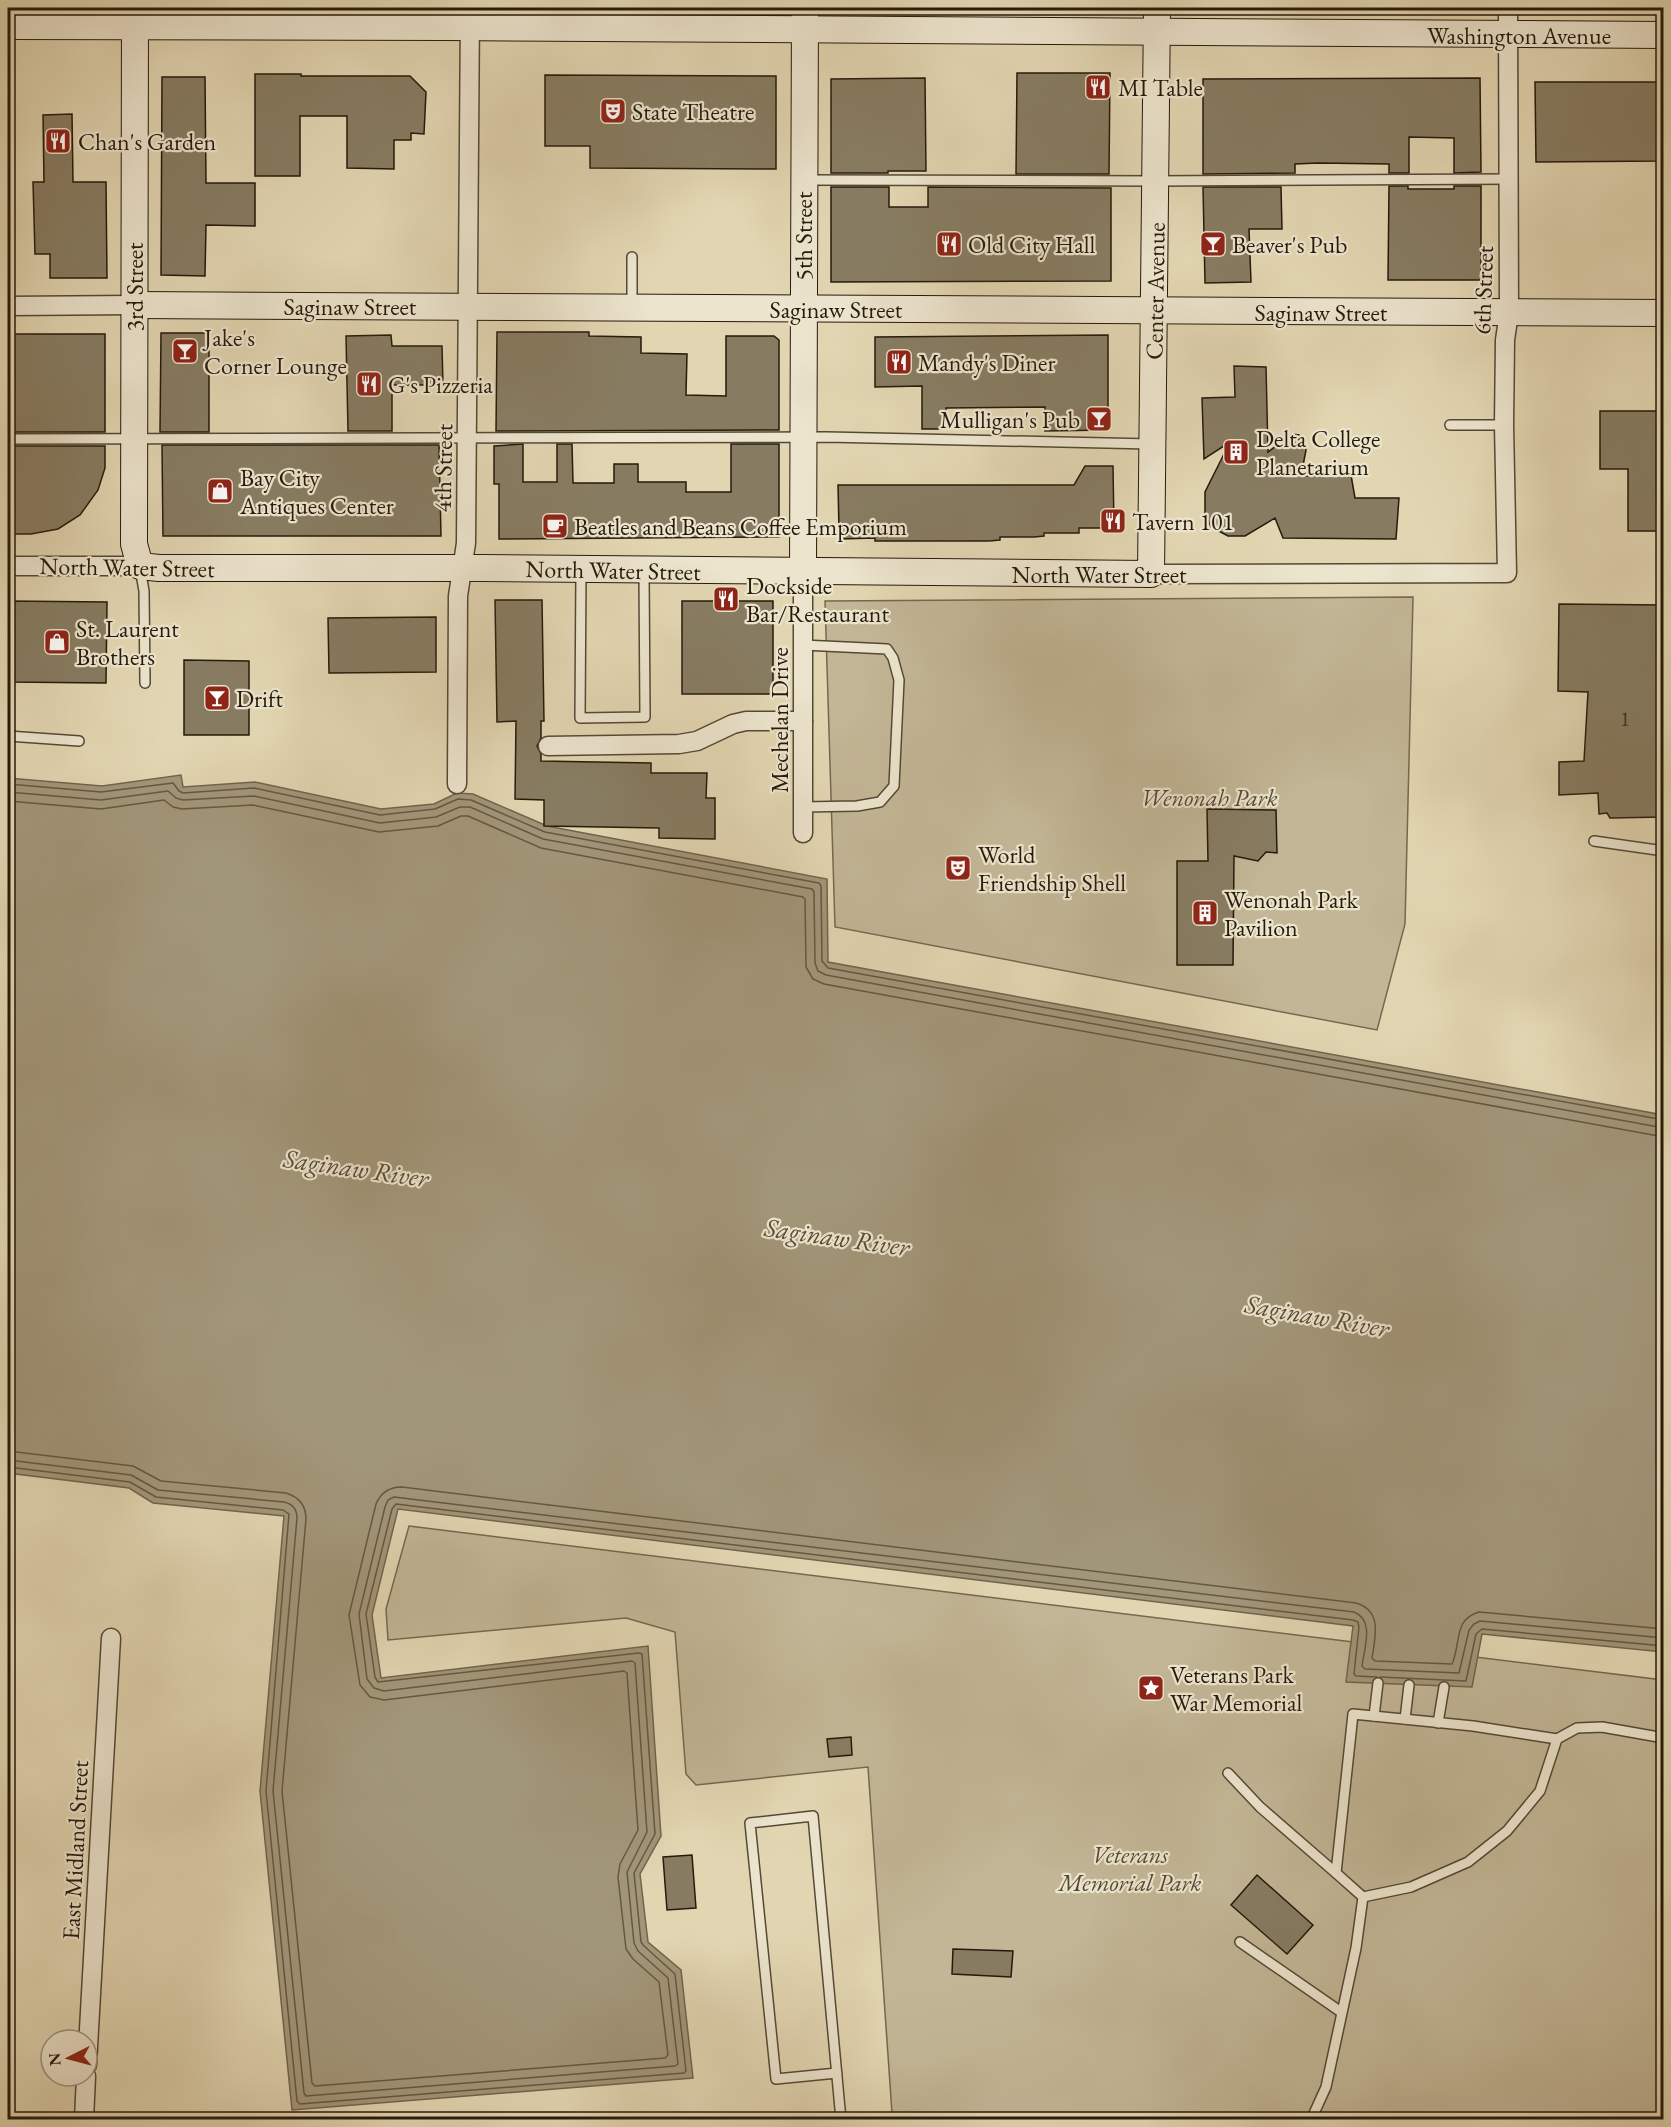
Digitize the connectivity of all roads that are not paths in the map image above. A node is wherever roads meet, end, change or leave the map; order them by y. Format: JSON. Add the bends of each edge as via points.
{"nodes":[{"id":1,"x":1508,"y":8,"type":"edge"},
{"id":2,"x":80,"y":16,"type":"edge"},
{"id":3,"x":135,"y":16,"type":"edge"},
{"id":4,"x":470,"y":17,"type":"edge"},
{"id":5,"x":805,"y":19,"type":"edge"},
{"id":6,"x":1157,"y":19,"type":"edge"},
{"id":7,"x":8,"y":26,"type":"edge"},
{"id":8,"x":1509,"y":35,"type":"junction"},
{"id":9,"x":1664,"y":35,"type":"edge"},
{"id":10,"x":1509,"y":179,"type":"junction"},
{"id":11,"x":803,"y":180,"type":"junction"},
{"id":12,"x":1156,"y":182,"type":"junction"},
{"id":13,"x":632,"y":257,"type":"dead end"},
{"id":14,"x":134,"y":305,"type":"junction"},
{"id":15,"x":8,"y":306,"type":"edge"},
{"id":16,"x":469,"y":307,"type":"junction"},
{"id":17,"x":632,"y":308,"type":"junction"},
{"id":18,"x":802,"y":308,"type":"junction"},
{"id":19,"x":1155,"y":311,"type":"junction"},
{"id":20,"x":1664,"y":312,"type":"edge"},
{"id":21,"x":1509,"y":313,"type":"junction"},
{"id":22,"x":1450,"y":424,"type":"dead end"},
{"id":23,"x":1504,"y":425,"type":"junction"},
{"id":24,"x":467,"y":437,"type":"junction"},
{"id":25,"x":802,"y":437,"type":"junction"},
{"id":26,"x":134,"y":438,"type":"junction"},
{"id":27,"x":8,"y":439,"type":"edge"},
{"id":28,"x":1153,"y":444,"type":"junction"},
{"id":29,"x":8,"y":566,"type":"edge"},
{"id":30,"x":140,"y":566,"type":"junction"},
{"id":31,"x":462,"y":568,"type":"junction"},
{"id":32,"x":581,"y":569,"type":"junction"},
{"id":33,"x":644,"y":570,"type":"junction"},
{"id":34,"x":803,"y":572,"type":"junction"},
{"id":35,"x":1507,"y":573,"type":"joint"},
{"id":36,"x":1151,"y":574,"type":"junction"},
{"id":37,"x":803,"y":645,"type":"junction"},
{"id":38,"x":145,"y":683,"type":"dead end"},
{"id":39,"x":803,"y":721,"type":"junction"},
{"id":40,"x":8,"y":736,"type":"edge"},
{"id":41,"x":79,"y":741,"type":"dead end"},
{"id":42,"x":548,"y":746,"type":"dead end"},
{"id":43,"x":457,"y":784,"type":"dead end"},
{"id":44,"x":803,"y":807,"type":"junction"},
{"id":45,"x":803,"y":833,"type":"dead end"},
{"id":46,"x":1594,"y":841,"type":"dead end"},
{"id":47,"x":1664,"y":851,"type":"edge"},
{"id":48,"x":111,"y":1638,"type":"dead end"},
{"id":49,"x":1378,"y":1683,"type":"dead end"},
{"id":50,"x":1409,"y":1685,"type":"dead end"},
{"id":51,"x":1444,"y":1687,"type":"dead end"},
{"id":52,"x":1374,"y":1716,"type":"junction"},
{"id":53,"x":1405,"y":1719,"type":"junction"},
{"id":54,"x":1438,"y":1723,"type":"junction"},
{"id":55,"x":1664,"y":1738,"type":"edge"},
{"id":56,"x":1557,"y":1739,"type":"junction"},
{"id":57,"x":1228,"y":1773,"type":"dead end"},
{"id":58,"x":1336,"y":1873,"type":"junction"},
{"id":59,"x":1362,"y":1898,"type":"junction"},
{"id":60,"x":1240,"y":1942,"type":"dead end"},
{"id":61,"x":1341,"y":2012,"type":"junction"},
{"id":62,"x":89,"y":2028,"type":"edge"},
{"id":63,"x":837,"y":2073,"type":"junction"},
{"id":64,"x":85,"y":2088,"type":"edge"},
{"id":65,"x":84,"y":2120,"type":"edge"},
{"id":66,"x":841,"y":2120,"type":"edge"},
{"id":67,"x":1311,"y":2120,"type":"edge"}],
"edges":[{"from":1,"to":8,"type":"street","name":"6th Street"},
{"from":2,"to":3,"type":"street","name":"Washington Avenue"},
{"from":2,"to":7,"type":"street","name":"Washington Avenue"},
{"from":3,"to":4,"type":"street","name":"Washington Avenue"},
{"from":3,"to":14,"type":"street","name":"3rd Street"},
{"from":4,"to":5,"type":"street","name":"Washington Avenue"},
{"from":4,"to":16,"type":"street","name":"4th Street"},
{"from":5,"to":6,"type":"street","name":"Washington Avenue"},
{"from":5,"to":11,"type":"street","name":"5th Street"},
{"from":6,"to":8,"type":"street","name":"Washington Avenue"},
{"from":6,"to":12,"type":"street","name":"Center Avenue"},
{"from":8,"to":9,"type":"street","name":"Washington Avenue"},
{"from":8,"to":10,"type":"street","name":"6th Street"},
{"from":10,"to":12,"type":"lane"},
{"from":10,"to":21,"type":"street","name":"6th Street"},
{"from":11,"to":12,"type":"lane"},
{"from":11,"to":18,"type":"street","name":"5th Street"},
{"from":12,"to":19,"type":"street","name":"Center Avenue"},
{"from":13,"to":17,"type":"lane"},
{"from":14,"to":15,"type":"street","name":"Saginaw Street"},
{"from":14,"to":16,"type":"street","name":"Saginaw Street"},
{"from":14,"to":26,"type":"street","name":"3rd Street"},
{"from":16,"to":17,"type":"street","name":"Saginaw Street"},
{"from":16,"to":24,"type":"street","name":"4th Street"},
{"from":17,"to":18,"type":"street","name":"Saginaw Street"},
{"from":18,"to":19,"type":"street","name":"Saginaw Street"},
{"from":18,"to":25,"type":"street","name":"5th Street"},
{"from":19,"to":21,"type":"street","name":"Saginaw Street"},
{"from":19,"to":28,"type":"street","name":"Center Avenue"},
{"from":20,"to":21,"type":"street","name":"Saginaw Street"},
{"from":21,"to":23,"type":"street","name":"6th Street"},
{"from":22,"to":23,"type":"lane"},
{"from":23,"to":35,"type":"street","name":"6th Street"},
{"from":24,"to":25,"type":"lane"},
{"from":24,"to":26,"type":"lane"},
{"from":24,"to":31,"type":"street","name":"4th Street","via":[[466,543]]},
{"from":25,"to":28,"type":"lane"},
{"from":25,"to":34,"type":"street","name":"5th Street"},
{"from":26,"to":27,"type":"lane"},
{"from":26,"to":30,"type":"street","name":"3rd Street","via":[[134,544]]},
{"from":28,"to":36,"type":"street","name":"Center Avenue"},
{"from":29,"to":30,"type":"street","name":"North Water Street"},
{"from":30,"to":31,"type":"street","name":"North Water Street"},
{"from":30,"to":38,"type":"lane"},
{"from":31,"to":32,"type":"street","name":"North Water Street"},
{"from":31,"to":43,"type":"street","name":"4th Street","via":[[458,596]]},
{"from":32,"to":33,"type":"street","name":"North Water Street"},
{"from":32,"to":33,"type":"lane","via":[[580,718],[645,717]]},
{"from":33,"to":34,"type":"street","name":"North Water Street"},
{"from":34,"to":36,"type":"street","name":"North Water Street"},
{"from":34,"to":37,"type":"street","name":"Mechelan Drive"},
{"from":35,"to":36,"type":"street","name":"North Water Street"},
{"from":37,"to":39,"type":"street","name":"Mechelan Drive"},
{"from":37,"to":44,"type":"lane","via":[[887,649],[899,680],[894,786],[880,802]]},
{"from":39,"to":42,"type":"street","via":[[746,721],[698,741],[679,744]]},
{"from":39,"to":44,"type":"street","name":"Mechelan Drive"},
{"from":40,"to":41,"type":"lane"},
{"from":44,"to":45,"type":"street","name":"Mechelan Drive"},
{"from":46,"to":47,"type":"lane"},
{"from":48,"to":62,"type":"street","name":"East Midland Street"},
{"from":49,"to":52,"type":"lane"},
{"from":50,"to":53,"type":"lane"},
{"from":51,"to":54,"type":"lane"},
{"from":52,"to":53,"type":"lane"},
{"from":52,"to":58,"type":"lane","via":[[1353,1714]]},
{"from":53,"to":54,"type":"lane"},
{"from":54,"to":56,"type":"lane"},
{"from":55,"to":56,"type":"lane","via":[[1602,1727],[1577,1728]]},
{"from":56,"to":59,"type":"lane","via":[[1540,1791],[1507,1831],[1468,1862],[1411,1887]]},
{"from":57,"to":58,"type":"lane","via":[[1260,1807]]},
{"from":58,"to":59,"type":"lane"},
{"from":59,"to":61,"type":"lane","via":[[1356,1948]]},
{"from":60,"to":61,"type":"lane"},
{"from":61,"to":67,"type":"lane","via":[[1326,2087]]},
{"from":63,"to":63,"type":"lane","via":[[813,1816],[750,1823],[776,2079]]},
{"from":63,"to":66,"type":"lane"},
{"from":64,"to":65,"type":"street"}]}
